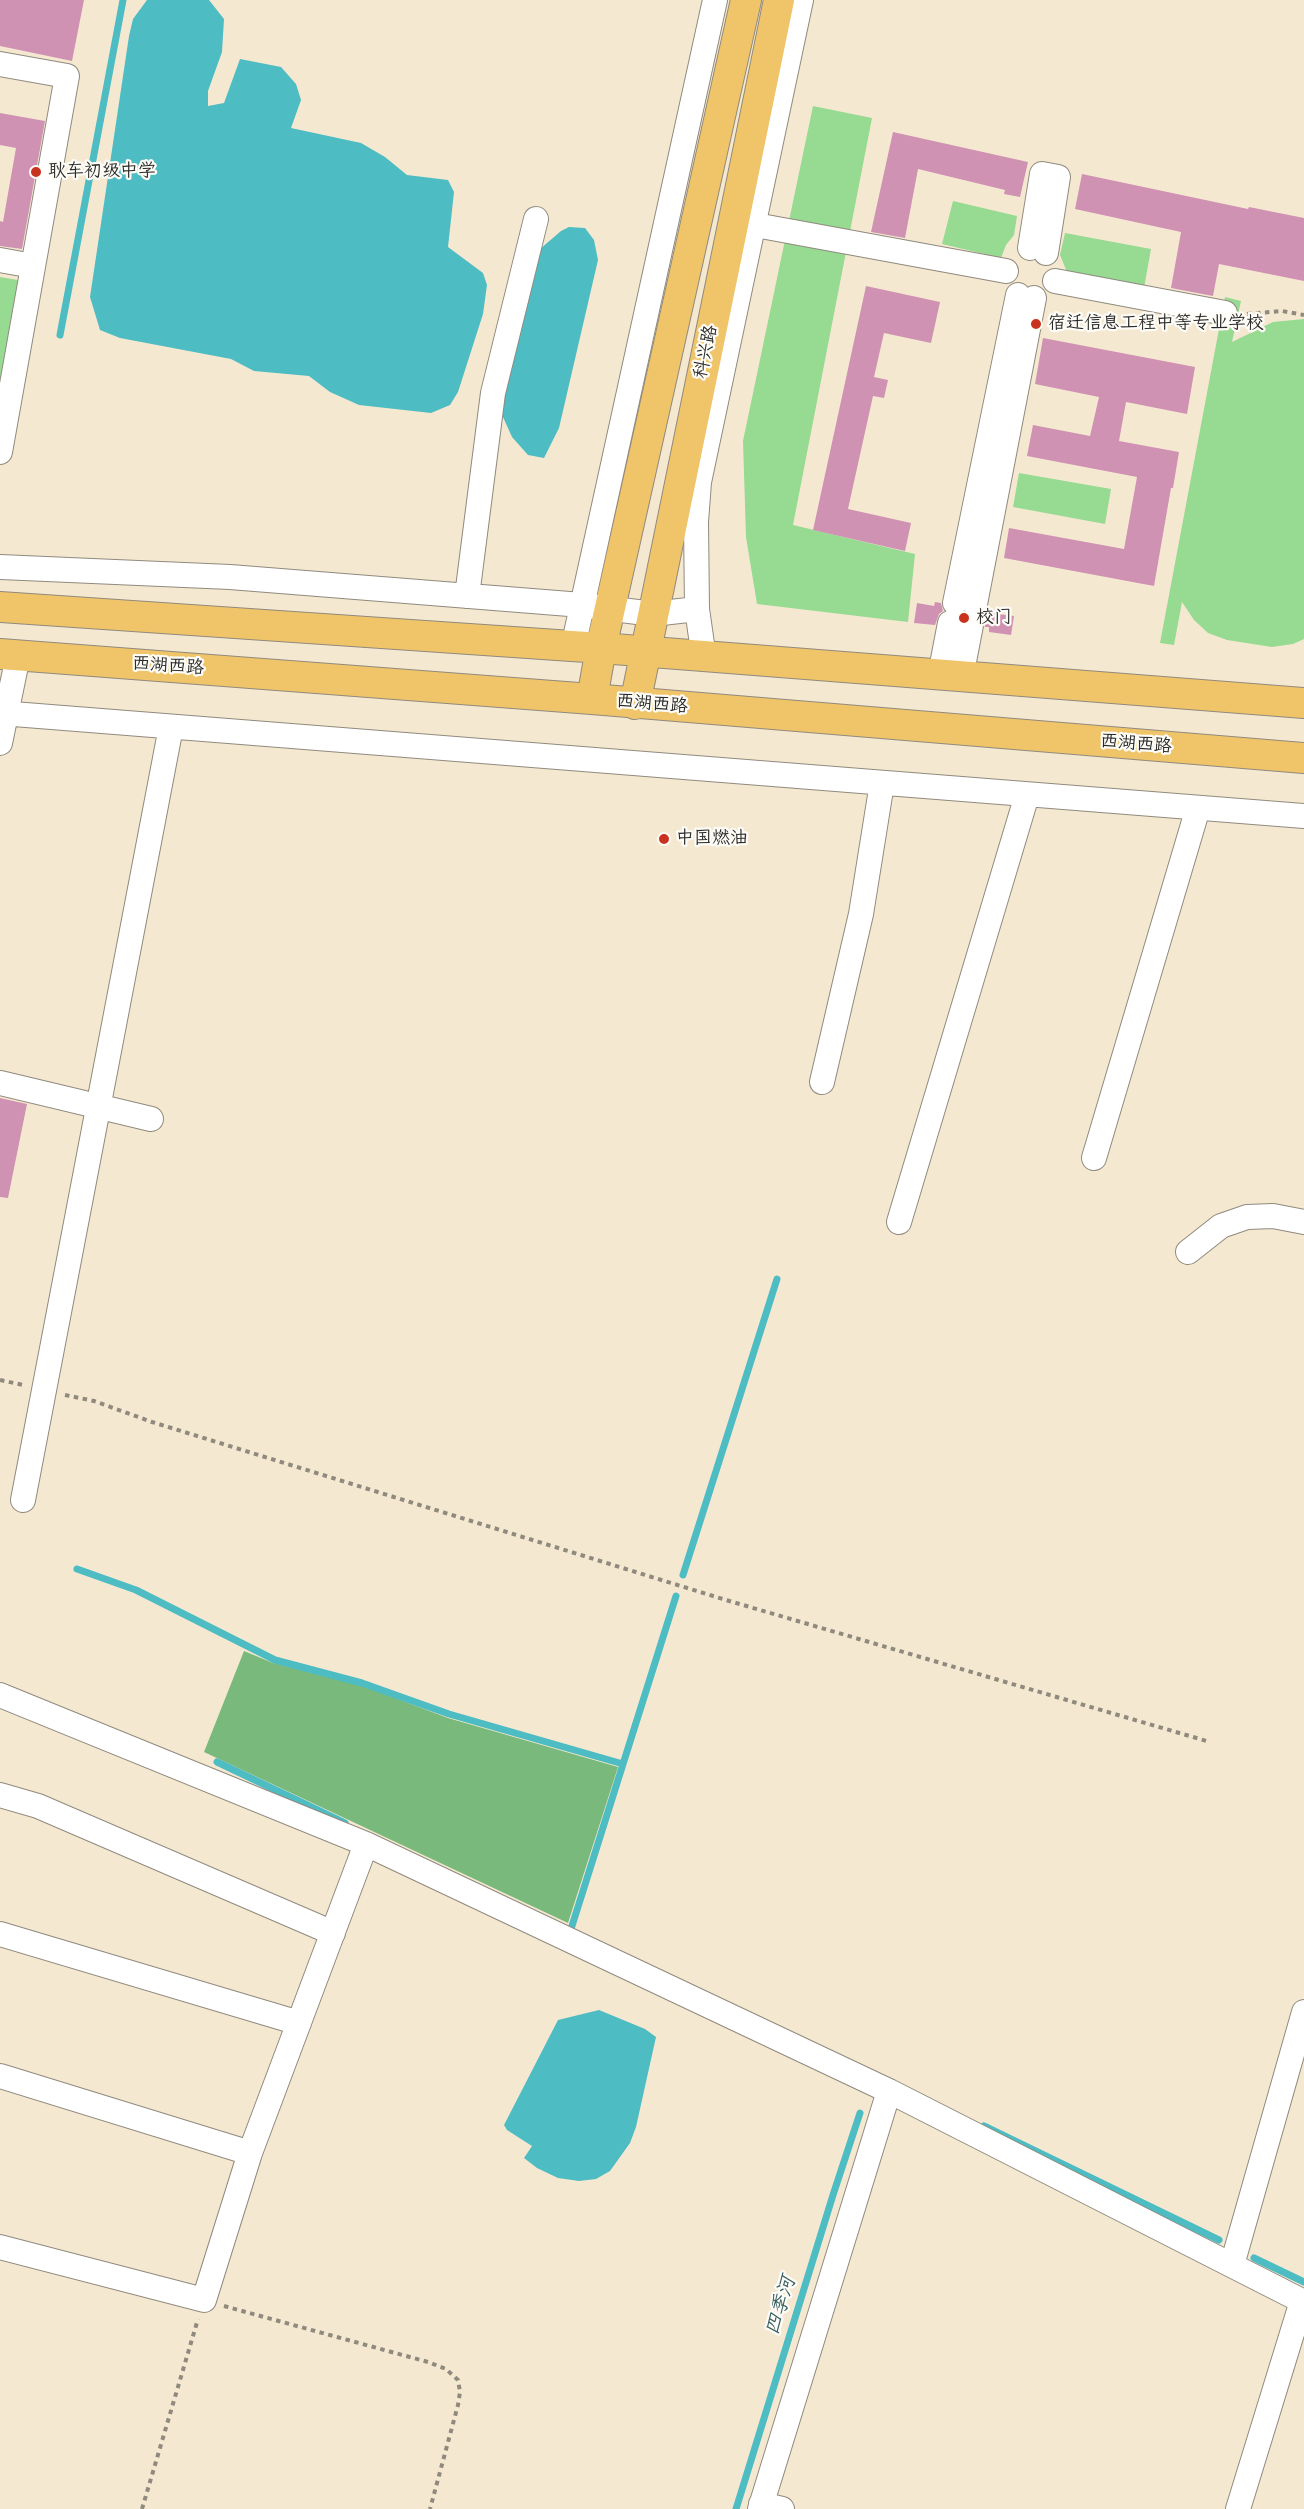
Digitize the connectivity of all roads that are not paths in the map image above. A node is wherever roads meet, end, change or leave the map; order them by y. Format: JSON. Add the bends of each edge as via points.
{"nodes":[{"id":1,"x":715,"y":0,"type":"edge"},
{"id":2,"x":746,"y":0,"type":"edge"},
{"id":3,"x":780,"y":0,"type":"edge"},
{"id":4,"x":801,"y":0,"type":"edge"},
{"id":5,"x":0,"y":64,"type":"edge"},
{"id":6,"x":536,"y":219,"type":"dead end"},
{"id":7,"x":744,"y":223,"type":"junction"},
{"id":8,"x":0,"y":260,"type":"edge"},
{"id":9,"x":0,"y":268,"type":"edge"},
{"id":10,"x":32,"y":270,"type":"junction"},
{"id":11,"x":1006,"y":271,"type":"junction"},
{"id":12,"x":1055,"y":281,"type":"junction"},
{"id":13,"x":1026,"y":297,"type":"junction"},
{"id":14,"x":1225,"y":313,"type":"road end"},
{"id":15,"x":0,"y":452,"type":"edge"},
{"id":16,"x":0,"y":567,"type":"edge"},
{"id":17,"x":467,"y":596,"type":"junction"},
{"id":18,"x":0,"y":607,"type":"edge"},
{"id":19,"x":596,"y":607,"type":"junction"},
{"id":20,"x":697,"y":609,"type":"junction"},
{"id":21,"x":654,"y":614,"type":"junction"},
{"id":22,"x":587,"y":648,"type":"junction"},
{"id":23,"x":645,"y":653,"type":"junction"},
{"id":24,"x":9,"y":655,"type":"edge"},
{"id":25,"x":704,"y":658,"type":"junction"},
{"id":26,"x":950,"y":676,"type":"junction"},
{"id":27,"x":592,"y":699,"type":"junction"},
{"id":28,"x":1304,"y":703,"type":"edge"},
{"id":29,"x":635,"y":705,"type":"junction"},
{"id":30,"x":2,"y":715,"type":"edge"},
{"id":31,"x":171,"y":727,"type":"junction"},
{"id":32,"x":0,"y":743,"type":"edge"},
{"id":33,"x":1304,"y":758,"type":"edge"},
{"id":34,"x":882,"y":783,"type":"junction"},
{"id":35,"x":1027,"y":795,"type":"junction"},
{"id":36,"x":1198,"y":808,"type":"junction"},
{"id":37,"x":1304,"y":816,"type":"edge"},
{"id":38,"x":822,"y":1082,"type":"dead end"},
{"id":39,"x":0,"y":1083,"type":"edge"},
{"id":40,"x":99,"y":1107,"type":"junction"},
{"id":41,"x":151,"y":1119,"type":"dead end"},
{"id":42,"x":1094,"y":1158,"type":"dead end"},
{"id":43,"x":898,"y":1222,"type":"dead end"},
{"id":44,"x":1304,"y":1222,"type":"edge"},
{"id":45,"x":1188,"y":1252,"type":"dead end"},
{"id":46,"x":23,"y":1500,"type":"dead end"},
{"id":47,"x":0,"y":1695,"type":"edge"},
{"id":48,"x":0,"y":1795,"type":"edge"},
{"id":49,"x":366,"y":1844,"type":"junction"},
{"id":50,"x":333,"y":1933,"type":"junction"},
{"id":51,"x":0,"y":1934,"type":"edge"},
{"id":52,"x":1304,"y":2012,"type":"edge"},
{"id":53,"x":299,"y":2023,"type":"junction"},
{"id":54,"x":0,"y":2076,"type":"edge"},
{"id":55,"x":889,"y":2091,"type":"junction"},
{"id":56,"x":250,"y":2152,"type":"junction"},
{"id":57,"x":0,"y":2247,"type":"edge"},
{"id":58,"x":1232,"y":2265,"type":"junction"},
{"id":59,"x":1303,"y":2302,"type":"edge"},
{"id":60,"x":768,"y":2507,"type":"edge"},
{"id":61,"x":1238,"y":2509,"type":"edge"}],
"edges":[{"from":1,"to":19,"type":"street"},
{"from":2,"to":19,"type":"main road"},
{"from":3,"to":7,"type":"main road","name":"科兴路"},
{"from":4,"to":7,"type":"street"},
{"from":5,"to":10,"type":"street","via":[[67,76]]},
{"from":6,"to":17,"type":"street","via":[[493,393]]},
{"from":7,"to":11,"type":"street"},
{"from":7,"to":20,"type":"street","via":[[699,482]]},
{"from":7,"to":21,"type":"main road","name":"科兴路"},
{"from":8,"to":10,"type":"street"},
{"from":9,"to":10,"type":"street"},
{"from":10,"to":15,"type":"street"},
{"from":11,"to":12,"type":"street","via":[[1015,254],[1038,251],[1055,267]]},
{"from":11,"to":13,"type":"street","via":[[1008,283]]},
{"from":12,"to":13,"type":"street","via":[[1049,291]]},
{"from":12,"to":14,"type":"street"},
{"from":13,"to":26,"type":"street"},
{"from":16,"to":17,"type":"street","via":[[230,577]]},
{"from":17,"to":19,"type":"street"},
{"from":18,"to":22,"type":"main road"},
{"from":19,"to":21,"type":"street"},
{"from":19,"to":22,"type":"main road"},
{"from":20,"to":21,"type":"street"},
{"from":20,"to":25,"type":"street"},
{"from":21,"to":23,"type":"main road","name":"科兴路"},
{"from":22,"to":23,"type":"main road"},
{"from":22,"to":27,"type":"main road"},
{"from":23,"to":25,"type":"main road"},
{"from":23,"to":29,"type":"main road","name":"科兴路"},
{"from":24,"to":27,"type":"main road","name":"西湖西路"},
{"from":24,"to":30,"type":"street"},
{"from":25,"to":26,"type":"main road"},
{"from":26,"to":28,"type":"main road"},
{"from":27,"to":29,"type":"main road","name":"西湖西路"},
{"from":29,"to":33,"type":"main road","name":"西湖西路"},
{"from":30,"to":31,"type":"street"},
{"from":30,"to":32,"type":"street"},
{"from":31,"to":34,"type":"street"},
{"from":31,"to":40,"type":"street"},
{"from":34,"to":35,"type":"street"},
{"from":34,"to":38,"type":"street","via":[[861,914]]},
{"from":35,"to":36,"type":"street"},
{"from":35,"to":43,"type":"street"},
{"from":36,"to":37,"type":"street"},
{"from":36,"to":42,"type":"street"},
{"from":39,"to":40,"type":"street"},
{"from":40,"to":41,"type":"street"},
{"from":40,"to":46,"type":"street"},
{"from":44,"to":45,"type":"street","via":[[1273,1216],[1247,1217],[1221,1227]]},
{"from":47,"to":49,"type":"street"},
{"from":48,"to":50,"type":"street","via":[[38,1806]]},
{"from":49,"to":50,"type":"street"},
{"from":49,"to":55,"type":"street"},
{"from":50,"to":53,"type":"street"},
{"from":51,"to":53,"type":"street"},
{"from":52,"to":58,"type":"street"},
{"from":53,"to":56,"type":"street"},
{"from":54,"to":56,"type":"street"},
{"from":55,"to":58,"type":"street"},
{"from":55,"to":60,"type":"street"},
{"from":56,"to":57,"type":"street","via":[[204,2300]]},
{"from":58,"to":59,"type":"street"},
{"from":59,"to":61,"type":"street"}]}
